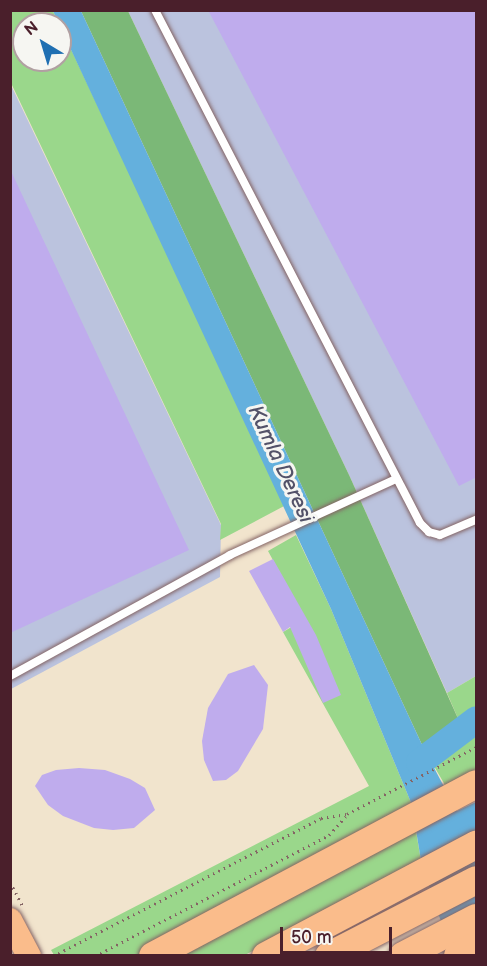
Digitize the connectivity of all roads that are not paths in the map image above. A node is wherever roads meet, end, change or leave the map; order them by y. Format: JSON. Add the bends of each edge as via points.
{"nodes":[{"id":1,"x":155,"y":10,"type":"edge"},
{"id":2,"x":396,"y":480,"type":"junction"},
{"id":3,"x":477,"y":519,"type":"edge"},
{"id":4,"x":10,"y":676,"type":"edge"},
{"id":5,"x":477,"y":784,"type":"edge"},
{"id":6,"x":477,"y":845,"type":"edge"},
{"id":7,"x":477,"y":880,"type":"edge"},
{"id":8,"x":477,"y":918,"type":"edge"},
{"id":9,"x":10,"y":920,"type":"edge"},
{"id":10,"x":451,"y":945,"type":"edge"},
{"id":11,"x":477,"y":946,"type":"edge"},
{"id":12,"x":28,"y":956,"type":"edge"},
{"id":13,"x":153,"y":956,"type":"edge"},
{"id":14,"x":266,"y":956,"type":"edge"},
{"id":15,"x":329,"y":956,"type":"edge"},
{"id":16,"x":403,"y":956,"type":"edge"}],
"edges":[{"from":1,"to":2,"type":"lane"},
{"from":2,"to":3,"type":"lane","via":[[429,532],[451,533]]},
{"from":2,"to":4,"type":"lane","via":[[252,546]]},
{"from":5,"to":13,"type":"highway"},
{"from":6,"to":14,"type":"highway"},
{"from":7,"to":15,"type":"highway"},
{"from":8,"to":10,"type":"highway"},
{"from":9,"to":12,"type":"main road"},
{"from":10,"to":11,"type":"highway"},
{"from":10,"to":16,"type":"highway"}]}
